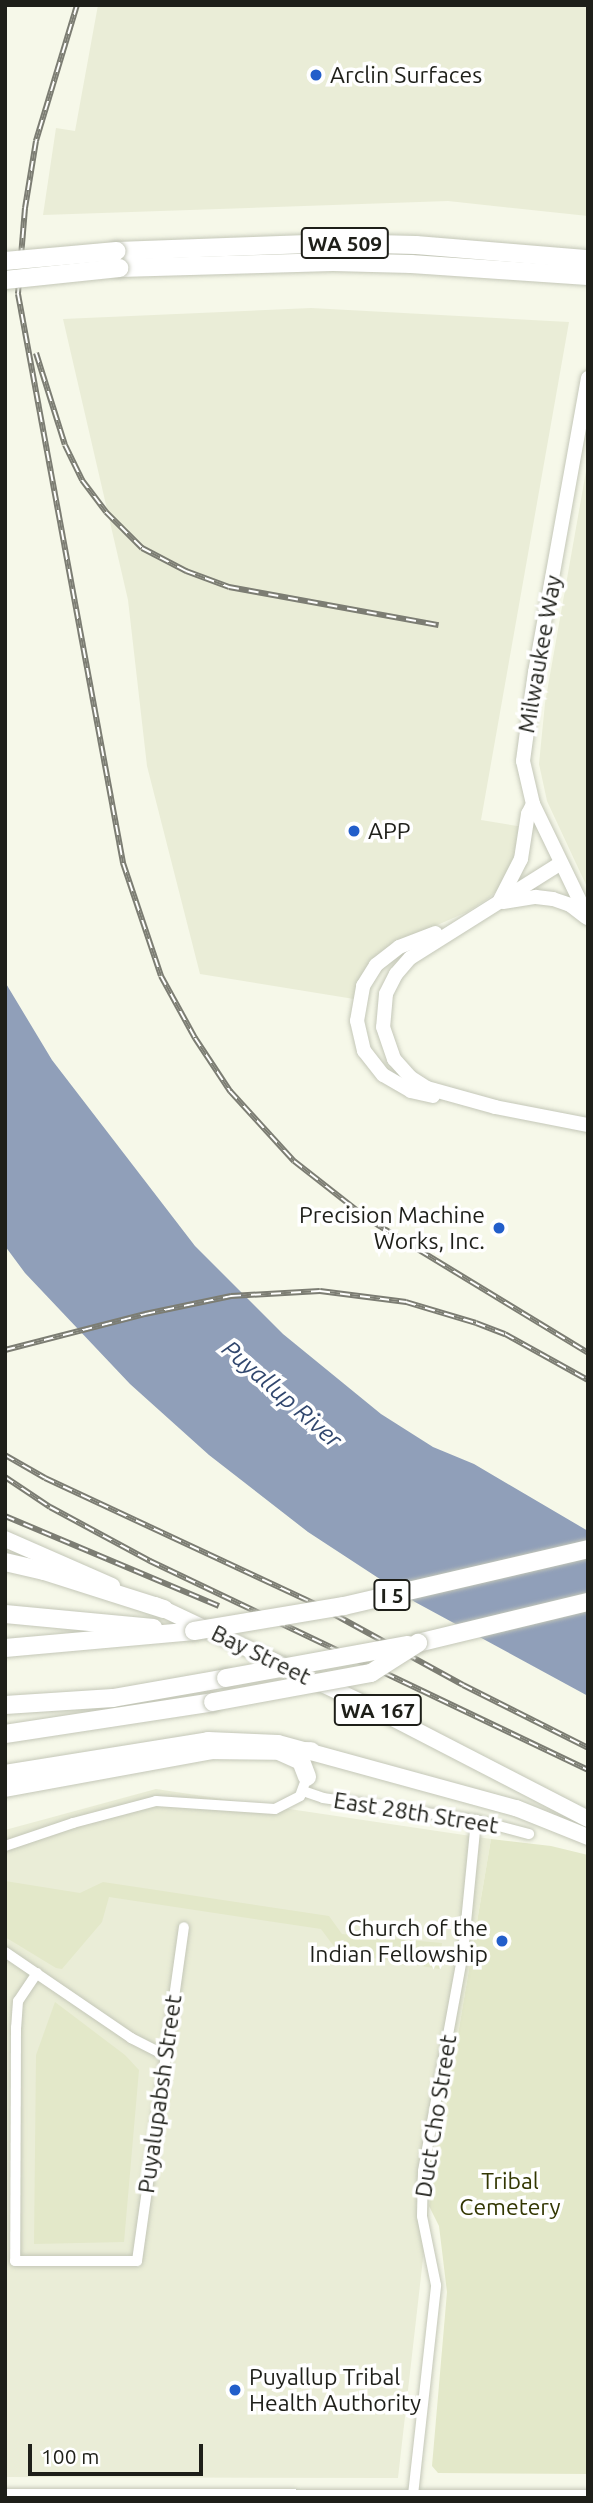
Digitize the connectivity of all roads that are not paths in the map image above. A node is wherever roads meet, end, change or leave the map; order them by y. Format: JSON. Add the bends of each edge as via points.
{"nodes":[{"id":1,"x":118,"y":260,"type":"junction"},
{"id":2,"x":5,"y":261,"type":"edge"},
{"id":3,"x":579,"y":266,"type":"edge"},
{"id":4,"x":5,"y":280,"type":"edge"},
{"id":5,"x":588,"y":378,"type":"edge"},
{"id":6,"x":533,"y":804,"type":"junction"},
{"id":7,"x":561,"y":863,"type":"junction"},
{"id":8,"x":498,"y":903,"type":"junction"},
{"id":9,"x":588,"y":918,"type":"edge"},
{"id":10,"x":463,"y":922,"type":"junction"},
{"id":11,"x":446,"y":1096,"type":"junction"},
{"id":12,"x":588,"y":1125,"type":"edge"},
{"id":13,"x":5,"y":1539,"type":"edge"},
{"id":14,"x":588,"y":1549,"type":"edge"},
{"id":15,"x":5,"y":1562,"type":"edge"},
{"id":16,"x":588,"y":1602,"type":"edge"},
{"id":17,"x":164,"y":1609,"type":"junction"},
{"id":18,"x":5,"y":1614,"type":"edge"},
{"id":19,"x":194,"y":1631,"type":"junction"},
{"id":20,"x":418,"y":1643,"type":"junction"},
{"id":21,"x":5,"y":1648,"type":"edge"},
{"id":22,"x":5,"y":1705,"type":"edge"},
{"id":23,"x":5,"y":1734,"type":"edge"},
{"id":24,"x":267,"y":1749,"type":"junction"},
{"id":25,"x":311,"y":1751,"type":"junction"},
{"id":26,"x":338,"y":1758,"type":"junction"},
{"id":27,"x":5,"y":1773,"type":"edge"},
{"id":28,"x":305,"y":1784,"type":"junction"},
{"id":29,"x":5,"y":1788,"type":"edge"},
{"id":30,"x":588,"y":1819,"type":"edge"},
{"id":31,"x":477,"y":1820,"type":"junction"},
{"id":32,"x":529,"y":1834,"type":"dead end"},
{"id":33,"x":588,"y":1837,"type":"edge"},
{"id":34,"x":5,"y":1846,"type":"edge"},
{"id":35,"x":184,"y":1927,"type":"dead end"},
{"id":36,"x":5,"y":1952,"type":"edge"},
{"id":37,"x":37,"y":1973,"type":"junction"},
{"id":38,"x":164,"y":2055,"type":"junction"},
{"id":39,"x":5,"y":2494,"type":"edge"},
{"id":40,"x":413,"y":2495,"type":"junction"},
{"id":41,"x":588,"y":2495,"type":"edge"},
{"id":42,"x":277,"y":2496,"type":"edge"}],
"edges":[{"from":1,"to":2,"type":"highway","number":"WA 509","bridge":true},
{"from":1,"to":3,"type":"highway","number":"WA 509","via":[[221,245],[335,243],[416,245]]},
{"from":1,"to":4,"type":"highway","number":"WA 509","bridge":true},
{"from":5,"to":6,"type":"street","name":"Milwaukee Way","via":[[524,746]]},
{"from":6,"to":7,"type":"street","name":"Milwaukee Way"},
{"from":6,"to":8,"type":"street","via":[[518,869]]},
{"from":7,"to":8,"type":"street"},
{"from":7,"to":9,"type":"street","name":"Milwaukee Way"},
{"from":8,"to":9,"type":"street","via":[[553,899]]},
{"from":8,"to":10,"type":"street"},
{"from":10,"to":11,"type":"street","via":[[402,965],[383,1005],[385,1038],[394,1059],[418,1083]]},
{"from":10,"to":11,"type":"street","via":[[385,956],[369,975],[357,1010],[364,1052],[383,1075],[411,1091]]},
{"from":11,"to":12,"type":"street"},
{"from":13,"to":17,"type":"main road","name":"Bay Street"},
{"from":14,"to":19,"type":"highway","number":"I 5","bridge":true,"via":[[344,1606]]},
{"from":15,"to":17,"type":"highway"},
{"from":16,"to":20,"type":"highway","number":"I 5"},
{"from":17,"to":30,"type":"main road","name":"Bay Street","number":"WA 167","via":[[375,1709]]},
{"from":18,"to":19,"type":"highway"},
{"from":19,"to":21,"type":"highway","number":"I 5"},
{"from":20,"to":22,"type":"highway","number":"I 5","bridge":true,"via":[[113,1698]]},
{"from":20,"to":23,"type":"highway","bridge":true,"via":[[371,1673]]},
{"from":24,"to":25,"type":"highway"},
{"from":24,"to":28,"type":"highway","via":[[297,1758]]},
{"from":24,"to":29,"type":"highway","via":[[212,1750]]},
{"from":25,"to":26,"type":"main road","number":"WA 167"},
{"from":25,"to":27,"type":"main road","number":"WA 167","via":[[268,1742],[208,1740]]},
{"from":26,"to":28,"type":"main road","via":[[318,1764]]},
{"from":26,"to":33,"type":"main road","number":"WA 167","via":[[516,1808]]},
{"from":28,"to":31,"type":"street","name":"East 28th Street","via":[[323,1798]]},
{"from":28,"to":34,"type":"street","via":[[286,1806],[267,1810],[143,1802]]},
{"from":31,"to":32,"type":"street","name":"East 28th Street"},
{"from":31,"to":40,"type":"street","name":"Duct Cho Street","via":[[463,1953],[423,2171],[422,2216],[436,2285]]},
{"from":35,"to":38,"type":"street","name":"Puyalupabsh Street"},
{"from":36,"to":37,"type":"street"},
{"from":37,"to":38,"type":"street","via":[[131,2038]]},
{"from":37,"to":38,"type":"street","name":"Puyalupabsh Street","via":[[18,2001],[16,2027],[15,2261],[136,2261]]},
{"from":39,"to":42,"type":"street"},
{"from":40,"to":41,"type":"street"},
{"from":40,"to":42,"type":"street"}]}
